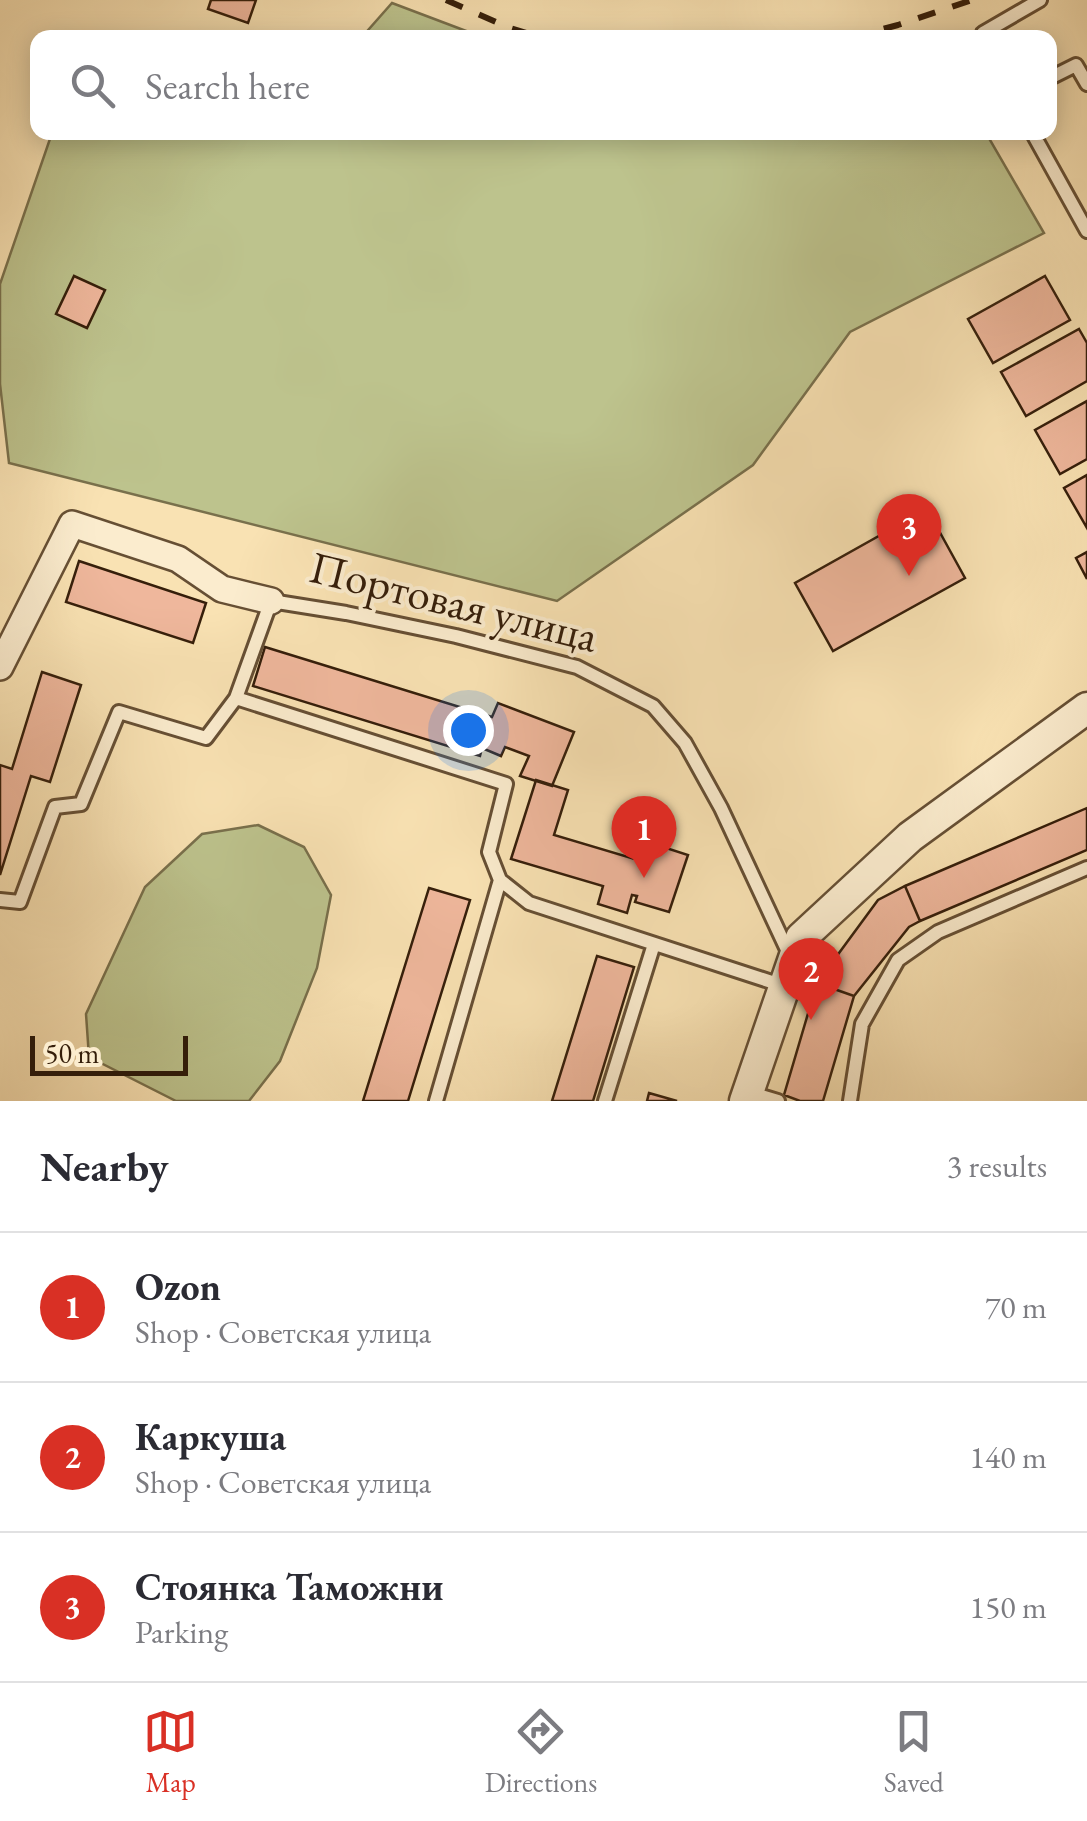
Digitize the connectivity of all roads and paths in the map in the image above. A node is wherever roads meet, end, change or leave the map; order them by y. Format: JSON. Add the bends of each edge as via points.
{"nodes":[{"id":1,"x":1040,"y":0,"type":"edge"},
{"id":2,"x":988,"y":30,"type":"edge"},
{"id":3,"x":1057,"y":74,"type":"edge"},
{"id":4,"x":1087,"y":84,"type":"edge"},
{"id":5,"x":1037,"y":140,"type":"edge"},
{"id":6,"x":1082,"y":212,"type":"edge"},
{"id":7,"x":1087,"y":231,"type":"edge"},
{"id":8,"x":271,"y":600,"type":"junction"},
{"id":9,"x":0,"y":667,"type":"edge"},
{"id":10,"x":236,"y":698,"type":"junction"},
{"id":11,"x":1087,"y":708,"type":"edge"},
{"id":12,"x":1087,"y":868,"type":"edge"},
{"id":13,"x":500,"y":880,"type":"junction"},
{"id":14,"x":0,"y":900,"type":"edge"},
{"id":15,"x":654,"y":944,"type":"junction"},
{"id":16,"x":789,"y":974,"type":"junction"},
{"id":17,"x":757,"y":1098,"type":"edge"},
{"id":18,"x":436,"y":1101,"type":"edge"},
{"id":19,"x":605,"y":1101,"type":"edge"},
{"id":20,"x":850,"y":1101,"type":"edge"}],
"edges":[{"from":1,"to":2,"type":"lane"},
{"from":3,"to":4,"type":"lane","via":[[1076,65]]},
{"from":5,"to":6,"type":"lane"},
{"from":6,"to":7,"type":"lane"},
{"from":8,"to":9,"type":"street","name":"Портовая улица","via":[[222,589],[178,559],[72,524]]},
{"from":8,"to":10,"type":"lane"},
{"from":8,"to":16,"type":"lane","name":"Портовая улица","via":[[578,667],[652,706],[684,744],[721,808]]},
{"from":10,"to":13,"type":"lane","via":[[506,784],[489,852]]},
{"from":10,"to":14,"type":"lane","via":[[206,738],[118,712],[81,804],[55,807],[20,902]]},
{"from":11,"to":16,"type":"street","via":[[910,838],[801,938]]},
{"from":12,"to":20,"type":"lane","via":[[938,932],[898,960],[862,1024]]},
{"from":13,"to":15,"type":"lane","via":[[529,904]]},
{"from":13,"to":18,"type":"lane"},
{"from":15,"to":16,"type":"lane"},
{"from":15,"to":19,"type":"lane"},
{"from":16,"to":17,"type":"street"}]}
